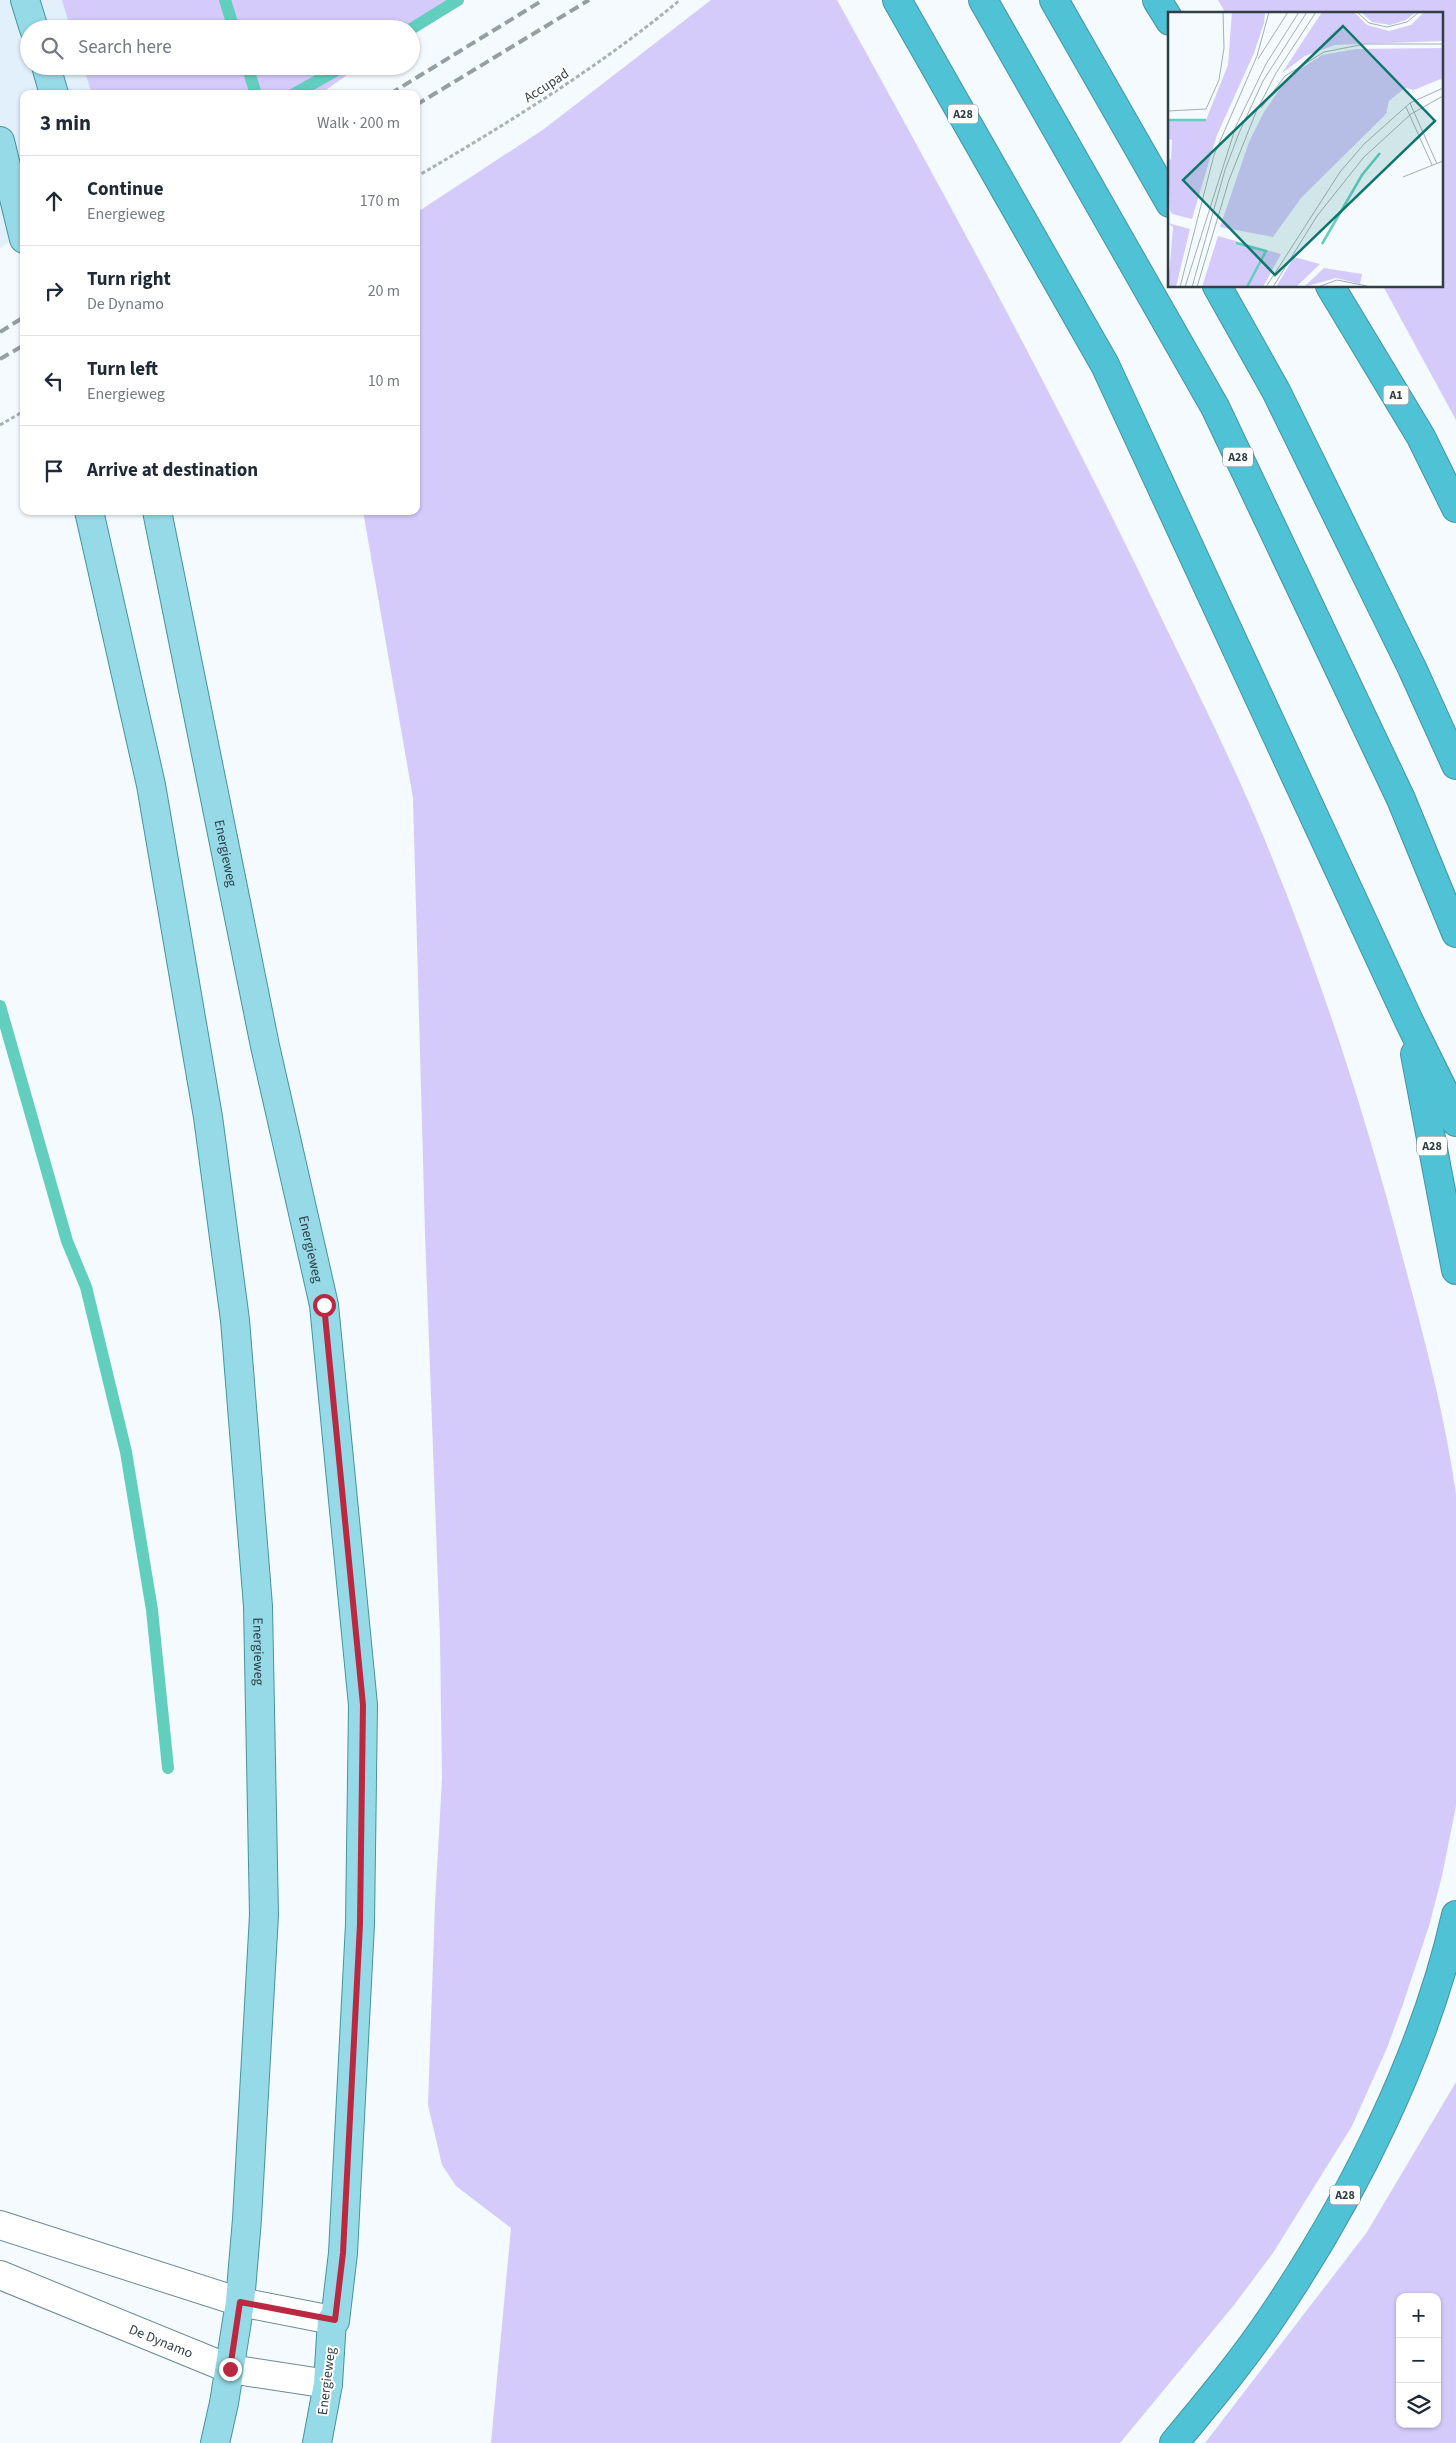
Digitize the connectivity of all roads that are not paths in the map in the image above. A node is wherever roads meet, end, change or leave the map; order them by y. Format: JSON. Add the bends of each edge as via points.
{"nodes":[{"id":1,"x":25,"y":0,"type":"edge"},
{"id":2,"x":897,"y":0,"type":"edge"},
{"id":3,"x":983,"y":0,"type":"edge"},
{"id":4,"x":1054,"y":0,"type":"edge"},
{"id":5,"x":1157,"y":0,"type":"edge"},
{"id":6,"x":1168,"y":19,"type":"edge"},
{"id":7,"x":31,"y":20,"type":"edge"},
{"id":8,"x":49,"y":75,"type":"edge"},
{"id":9,"x":53,"y":90,"type":"edge"},
{"id":10,"x":0,"y":142,"type":"edge"},
{"id":11,"x":1168,"y":200,"type":"edge"},
{"id":12,"x":20,"y":223,"type":"edge"},
{"id":13,"x":1218,"y":288,"type":"edge"},
{"id":14,"x":1331,"y":288,"type":"edge"},
{"id":15,"x":1456,"y":508,"type":"edge"},
{"id":16,"x":90,"y":515,"type":"edge"},
{"id":17,"x":158,"y":515,"type":"edge"},
{"id":18,"x":1456,"y":765,"type":"edge"},
{"id":19,"x":1456,"y":934,"type":"edge"},
{"id":20,"x":1409,"y":1021,"type":"junction"},
{"id":21,"x":1456,"y":1122,"type":"edge"},
{"id":22,"x":1456,"y":1270,"type":"edge"},
{"id":23,"x":1456,"y":1915,"type":"edge"},
{"id":24,"x":0,"y":2225,"type":"edge"},
{"id":25,"x":0,"y":2275,"type":"edge"},
{"id":26,"x":240,"y":2302,"type":"junction"},
{"id":27,"x":332,"y":2320,"type":"junction"},
{"id":28,"x":230,"y":2369,"type":"junction"},
{"id":29,"x":328,"y":2384,"type":"junction"},
{"id":30,"x":215,"y":2443,"type":"edge"},
{"id":31,"x":317,"y":2443,"type":"edge"},
{"id":32,"x":1174,"y":2443,"type":"edge"}],
"edges":[{"from":1,"to":7,"type":"main road"},
{"from":2,"to":20,"type":"highway","number":"A28","via":[[1105,365]]},
{"from":3,"to":19,"type":"highway","number":"A28","via":[[1215,407],[1401,799]]},
{"from":4,"to":11,"type":"highway"},
{"from":5,"to":6,"type":"highway"},
{"from":8,"to":9,"type":"main road"},
{"from":10,"to":12,"type":"main road"},
{"from":13,"to":18,"type":"highway","via":[[1276,391]]},
{"from":14,"to":15,"type":"highway","number":"A1","via":[[1420,437]]},
{"from":16,"to":26,"type":"main road","name":"Energieweg","via":[[151,785],[208,1117],[235,1320],[258,1606],[264,1915]]},
{"from":17,"to":27,"type":"main road","name":"Energieweg","via":[[265,1046],[324,1305],[363,1705],[360,1924],[343,2253],[335,2320]]},
{"from":20,"to":21,"type":"highway","number":"A28"},
{"from":20,"to":22,"type":"highway","number":"A28"},
{"from":23,"to":32,"type":"highway","number":"A28","via":[[1428,2008],[1398,2088],[1322,2238],[1274,2315]]},
{"from":24,"to":26,"type":"street"},
{"from":25,"to":28,"type":"street","name":"De Dynamo"},
{"from":26,"to":27,"type":"street"},
{"from":26,"to":28,"type":"main road","name":"Energieweg"},
{"from":27,"to":29,"type":"main road","name":"Energieweg"},
{"from":28,"to":29,"type":"street","name":"De Dynamo"},
{"from":28,"to":30,"type":"main road","name":"Energieweg"},
{"from":29,"to":31,"type":"main road","name":"Energieweg"}]}
